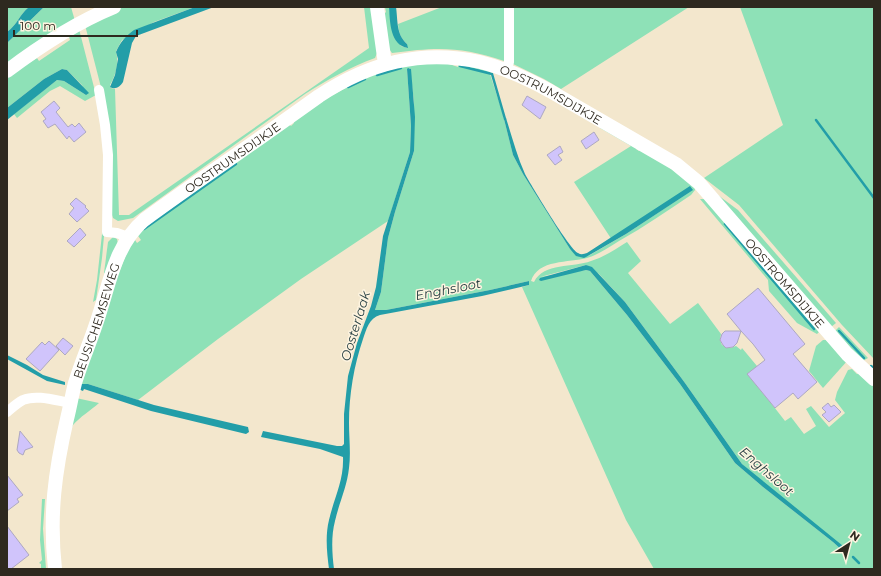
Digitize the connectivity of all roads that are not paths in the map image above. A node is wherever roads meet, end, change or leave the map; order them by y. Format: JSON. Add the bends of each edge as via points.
{"nodes":[{"id":1,"x":114,"y":7,"type":"edge"},
{"id":2,"x":377,"y":7,"type":"edge"},
{"id":3,"x":509,"y":7,"type":"edge"},
{"id":4,"x":385,"y":64,"type":"junction"},
{"id":5,"x":506,"y":70,"type":"junction"},
{"id":6,"x":7,"y":71,"type":"edge"},
{"id":7,"x":99,"y":90,"type":"dead end"},
{"id":8,"x":699,"y":183,"type":"joint"},
{"id":9,"x":128,"y":238,"type":"junction"},
{"id":10,"x":874,"y":379,"type":"edge"},
{"id":11,"x":71,"y":403,"type":"junction"},
{"id":12,"x":7,"y":412,"type":"edge"},
{"id":13,"x":55,"y":569,"type":"edge"}],
"edges":[{"from":1,"to":6,"type":"street","via":[[58,36]]},
{"from":2,"to":4,"type":"street"},
{"from":3,"to":5,"type":"street","via":[[509,62]]},
{"from":4,"to":5,"type":"street","name":"OOSTRUMSDIJKJE","via":[[448,57],[481,62]]},
{"from":4,"to":9,"type":"street","name":"OOSTRUMSDIJKJE","via":[[361,73],[320,95],[151,215]]},
{"from":5,"to":8,"type":"street","name":"OOSTRUMSDIJKJE","via":[[550,90],[655,151]]},
{"from":7,"to":9,"type":"street","via":[[108,155],[108,232]]},
{"from":8,"to":10,"type":"street","name":"OOSTROMSDIJKJE","via":[[847,354]]},
{"from":9,"to":11,"type":"street","name":"BEUSICHEMSEWEG","via":[[114,266]]},
{"from":11,"to":12,"type":"street","via":[[29,398],[22,400]]},
{"from":11,"to":13,"type":"street","name":"BEUSICHEMSEWEG","via":[[54,486],[52,518]]}]}
